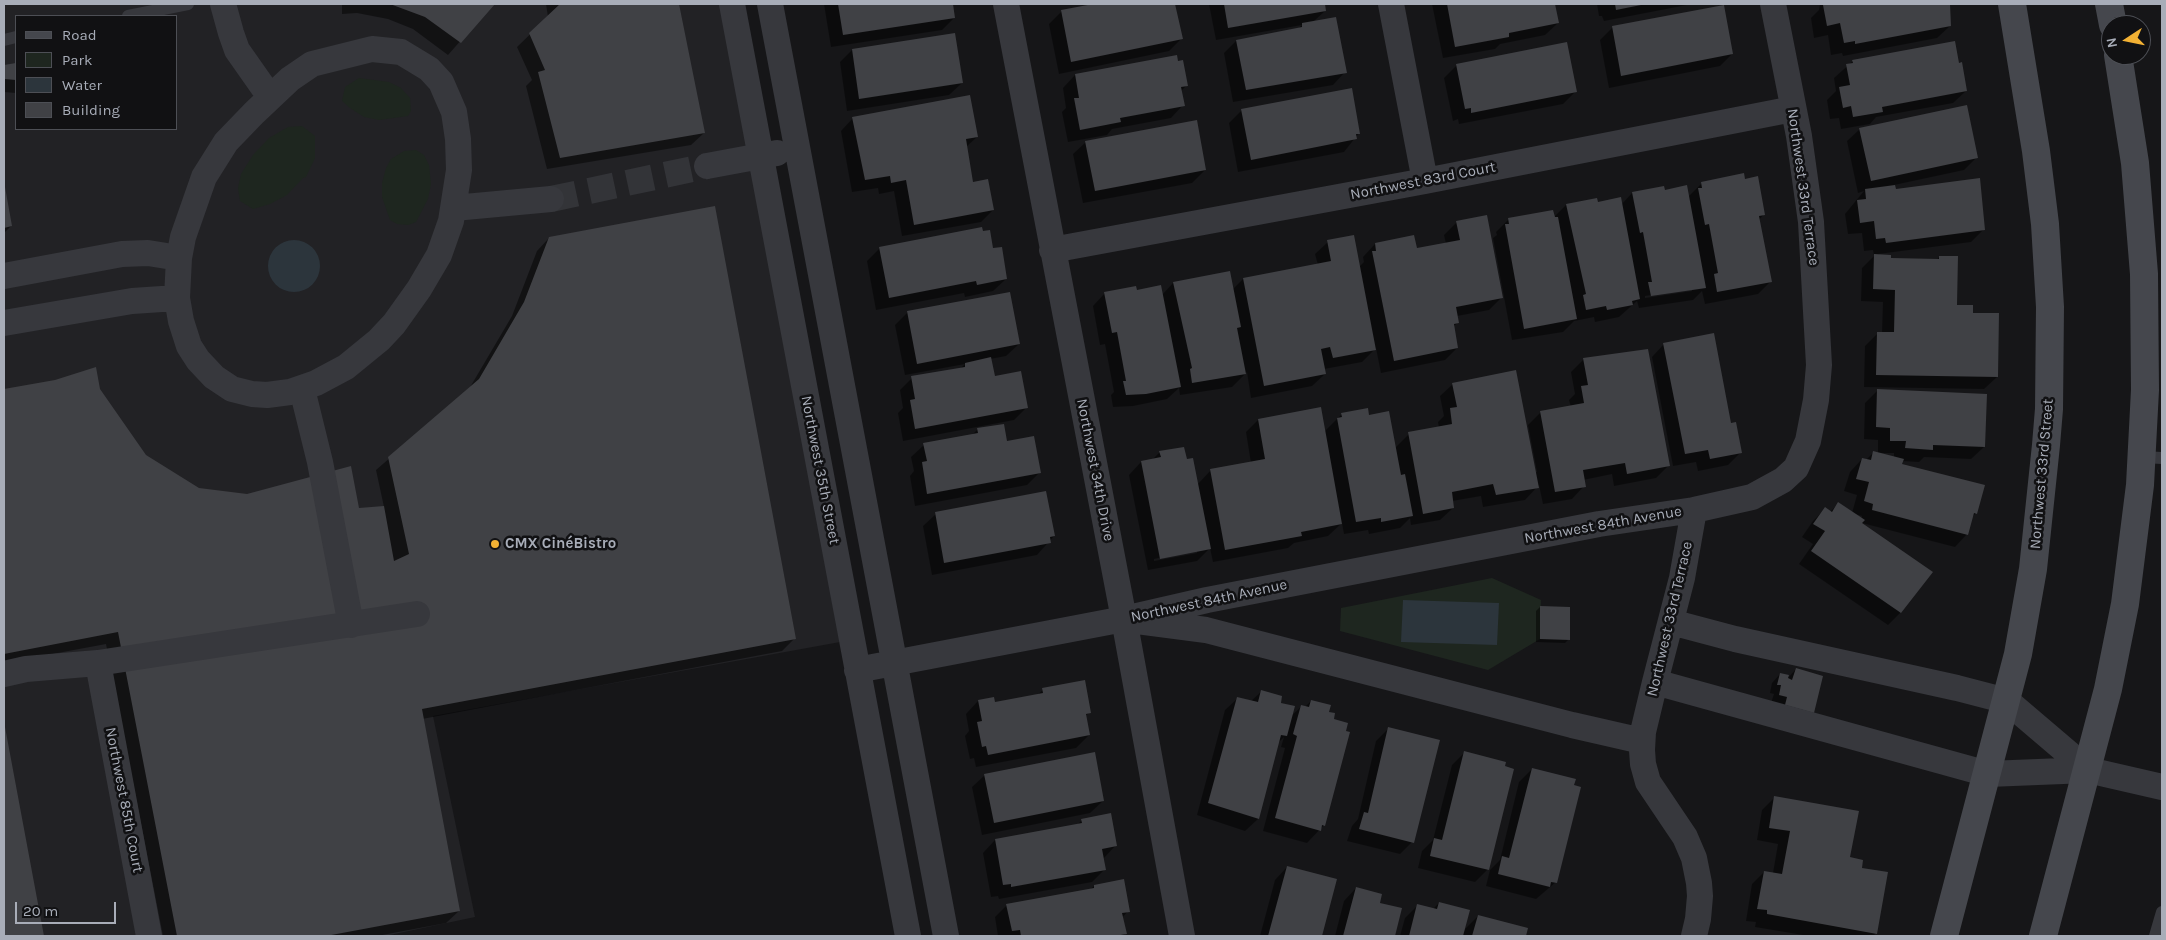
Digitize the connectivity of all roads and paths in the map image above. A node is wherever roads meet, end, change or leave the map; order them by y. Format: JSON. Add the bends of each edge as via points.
{"nodes":[{"id":1,"x":188,"y":4,"type":"edge"},
{"id":2,"x":224,"y":4,"type":"edge"},
{"id":3,"x":732,"y":4,"type":"edge"},
{"id":4,"x":770,"y":4,"type":"edge"},
{"id":5,"x":1006,"y":4,"type":"edge"},
{"id":6,"x":1391,"y":4,"type":"edge"},
{"id":7,"x":1774,"y":4,"type":"edge"},
{"id":8,"x":2012,"y":4,"type":"edge"},
{"id":9,"x":133,"y":15,"type":"edge"},
{"id":10,"x":2120,"y":65,"type":"edge"},
{"id":11,"x":270,"y":97,"type":"junction"},
{"id":12,"x":1793,"y":110,"type":"junction"},
{"id":13,"x":797,"y":150,"type":"junction"},
{"id":14,"x":761,"y":156,"type":"junction"},
{"id":15,"x":707,"y":166,"type":"tunnel mouth"},
{"id":16,"x":1425,"y":181,"type":"junction"},
{"id":17,"x":550,"y":199,"type":"tunnel mouth"},
{"id":18,"x":454,"y":208,"type":"junction"},
{"id":19,"x":1052,"y":250,"type":"junction"},
{"id":20,"x":180,"y":258,"type":"junction"},
{"id":21,"x":4,"y":276,"type":"edge"},
{"id":22,"x":177,"y":298,"type":"junction"},
{"id":23,"x":4,"y":323,"type":"edge"},
{"id":24,"x":302,"y":388,"type":"junction"},
{"id":25,"x":2152,"y":457,"type":"edge"},
{"id":26,"x":1694,"y":510,"type":"junction"},
{"id":27,"x":417,"y":614,"type":"dead end"},
{"id":28,"x":1124,"y":619,"type":"junction"},
{"id":29,"x":1671,"y":622,"type":"junction"},
{"id":30,"x":351,"y":625,"type":"junction"},
{"id":31,"x":98,"y":663,"type":"junction"},
{"id":32,"x":894,"y":663,"type":"junction"},
{"id":33,"x":857,"y":670,"type":"junction"},
{"id":34,"x":4,"y":674,"type":"edge"},
{"id":35,"x":1654,"y":682,"type":"junction"},
{"id":36,"x":2007,"y":701,"type":"junction"},
{"id":37,"x":1642,"y":741,"type":"junction"},
{"id":38,"x":2088,"y":770,"type":"junction"},
{"id":39,"x":1988,"y":774,"type":"junction"},
{"id":40,"x":2162,"y":787,"type":"edge"},
{"id":41,"x":2162,"y":912,"type":"edge"},
{"id":42,"x":149,"y":936,"type":"edge"},
{"id":43,"x":908,"y":936,"type":"edge"},
{"id":44,"x":946,"y":936,"type":"edge"},
{"id":45,"x":1182,"y":936,"type":"edge"},
{"id":46,"x":1694,"y":936,"type":"edge"},
{"id":47,"x":1944,"y":936,"type":"edge"},
{"id":48,"x":2043,"y":936,"type":"edge"},
{"id":49,"x":2155,"y":936,"type":"edge"}],
"edges":[{"from":1,"to":9,"type":"lane"},
{"from":2,"to":11,"type":"street","via":[[237,50]]},
{"from":3,"to":14,"type":"street","name":"Northwest 35th Street"},
{"from":4,"to":13,"type":"street"},
{"from":5,"to":19,"type":"street","name":"Northwest 34th Drive"},
{"from":6,"to":16,"type":"street"},
{"from":7,"to":12,"type":"street","name":"Northwest 33rd Terrace"},
{"from":8,"to":36,"type":"street","name":"Northwest 33rd Street","via":[[2045,224],[2050,372],[2038,534],[2029,598]]},
{"from":10,"to":25,"type":"street","via":[[2135,163]]},
{"from":11,"to":18,"type":"street","via":[[312,64],[328,58],[372,49],[402,52],[416,60],[441,82],[454,112],[459,170]]},
{"from":11,"to":20,"type":"street","via":[[226,142],[204,177]]},
{"from":12,"to":16,"type":"street","name":"Northwest 83rd Court"},
{"from":12,"to":26,"type":"street","name":"Northwest 33rd Terrace","via":[[1814,248],[1819,365],[1811,430],[1796,468],[1783,480],[1752,497]]},
{"from":13,"to":14,"type":"street"},
{"from":13,"to":32,"type":"street"},
{"from":14,"to":15,"type":"street"},
{"from":14,"to":33,"type":"street","name":"Northwest 35th Street"},
{"from":16,"to":19,"type":"street","name":"Northwest 83rd Court"},
{"from":17,"to":18,"type":"street"},
{"from":18,"to":24,"type":"street","via":[[439,255],[394,324],[346,366]]},
{"from":19,"to":28,"type":"street","name":"Northwest 34th Drive"},
{"from":20,"to":21,"type":"street","via":[[148,253],[122,254]]},
{"from":20,"to":22,"type":"street"},
{"from":22,"to":23,"type":"street","via":[[132,301]]},
{"from":22,"to":24,"type":"street","via":[[189,346],[222,384],[252,394],[278,394]]},
{"from":24,"to":30,"type":"street","via":[[320,462]]},
{"from":25,"to":38,"type":"street","via":[[2134,538],[2108,690]]},
{"from":26,"to":28,"type":"street","name":"Northwest 84th Avenue","via":[[1599,524],[1216,598]]},
{"from":26,"to":29,"type":"street","name":"Northwest 33rd Terrace"},
{"from":27,"to":30,"type":"street"},
{"from":28,"to":32,"type":"street"},
{"from":28,"to":37,"type":"street","name":"Northwest 84th Avenue","via":[[1206,630]]},
{"from":28,"to":45,"type":"street","name":"Northwest 34th Drive"},
{"from":29,"to":35,"type":"street","name":"Northwest 33rd Terrace"},
{"from":29,"to":36,"type":"street","via":[[1735,640]]},
{"from":30,"to":31,"type":"street"},
{"from":31,"to":34,"type":"street"},
{"from":31,"to":42,"type":"street","name":"Northwest 85th Court"},
{"from":32,"to":33,"type":"street"},
{"from":32,"to":44,"type":"street"},
{"from":33,"to":43,"type":"street","name":"Northwest 35th Street"},
{"from":35,"to":37,"type":"street","name":"Northwest 33rd Terrace"},
{"from":35,"to":39,"type":"street"},
{"from":36,"to":38,"type":"street"},
{"from":36,"to":39,"type":"street","name":"Northwest 33rd Street"},
{"from":37,"to":46,"type":"street","name":"Northwest 33rd Terrace","via":[[1648,782],[1685,837],[1694,858],[1700,896]]},
{"from":38,"to":39,"type":"street"},
{"from":38,"to":40,"type":"street"},
{"from":38,"to":48,"type":"street"},
{"from":39,"to":47,"type":"street","name":"Northwest 33rd Street"},
{"from":41,"to":49,"type":"lane"}]}
